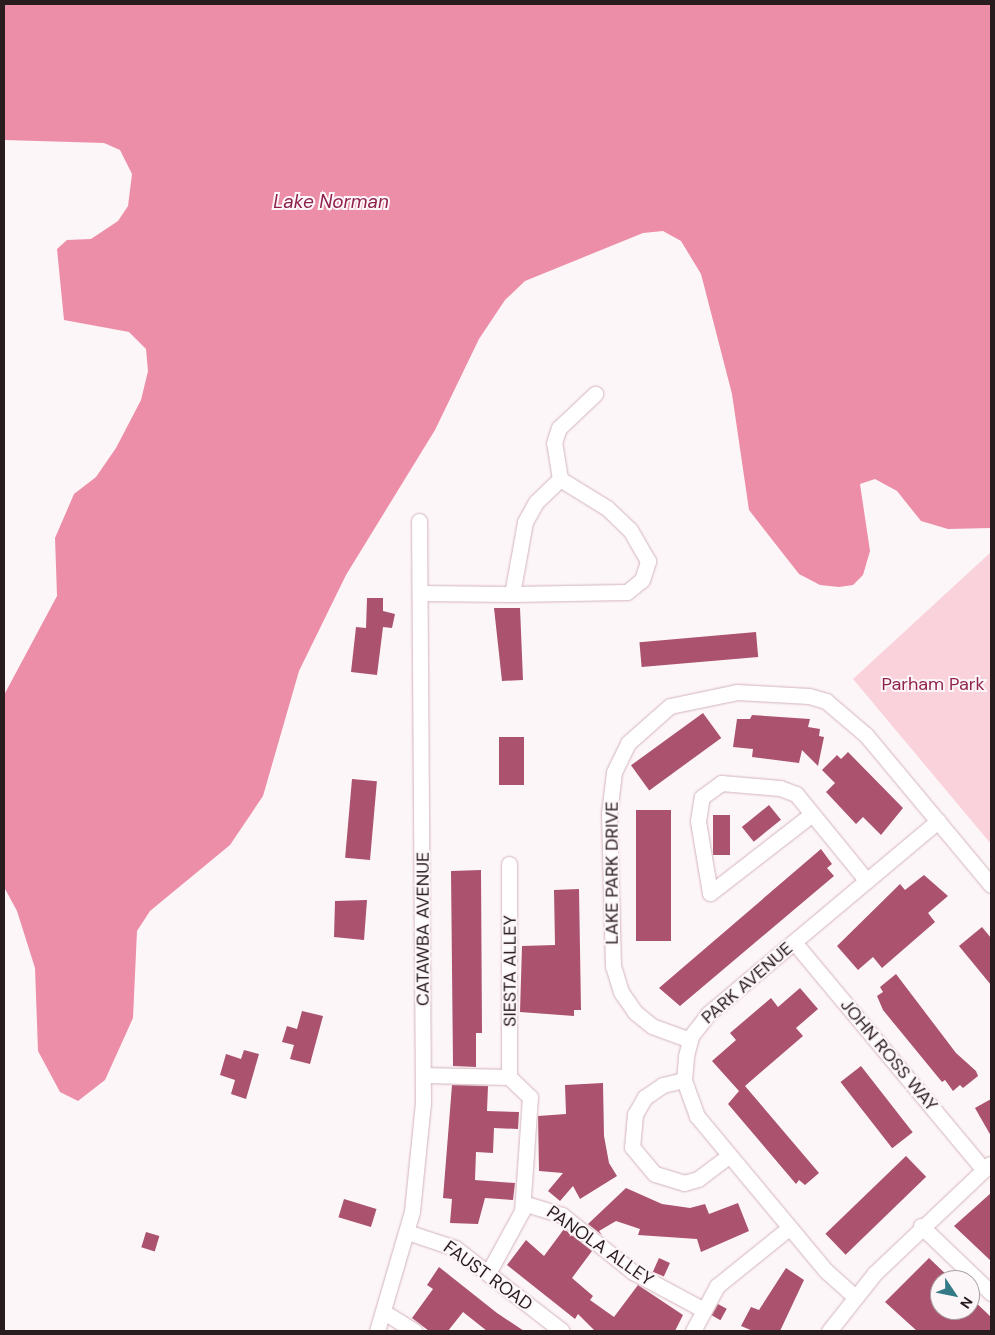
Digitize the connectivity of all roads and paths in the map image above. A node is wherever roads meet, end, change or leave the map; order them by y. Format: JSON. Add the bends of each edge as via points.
{"nodes":[{"id":1,"x":595,"y":394,"type":"dead end"},
{"id":2,"x":560,"y":479,"type":"junction"},
{"id":3,"x":419,"y":521,"type":"dead end"},
{"id":4,"x":420,"y":593,"type":"junction"},
{"id":5,"x":512,"y":594,"type":"junction"},
{"id":6,"x":812,"y":814,"type":"junction"},
{"id":7,"x":938,"y":821,"type":"junction"},
{"id":8,"x":509,"y":864,"type":"dead end"},
{"id":9,"x":867,"y":881,"type":"junction"},
{"id":10,"x":991,"y":885,"type":"edge"},
{"id":11,"x":794,"y":942,"type":"junction"},
{"id":12,"x":690,"y":1040,"type":"junction"},
{"id":13,"x":423,"y":1075,"type":"junction"},
{"id":14,"x":508,"y":1077,"type":"junction"},
{"id":15,"x":684,"y":1080,"type":"junction"},
{"id":16,"x":728,"y":1156,"type":"junction"},
{"id":17,"x":987,"y":1166,"type":"edge"},
{"id":18,"x":523,"y":1203,"type":"junction"},
{"id":19,"x":921,"y":1226,"type":"junction"},
{"id":20,"x":789,"y":1228,"type":"junction"},
{"id":21,"x":408,"y":1232,"type":"junction"},
{"id":22,"x":488,"y":1274,"type":"junction"},
{"id":23,"x":991,"y":1292,"type":"edge"},
{"id":24,"x":854,"y":1296,"type":"junction"},
{"id":25,"x":702,"y":1309,"type":"junction"},
{"id":26,"x":384,"y":1312,"type":"junction"},
{"id":27,"x":377,"y":1331,"type":"edge"},
{"id":28,"x":414,"y":1331,"type":"edge"},
{"id":29,"x":562,"y":1331,"type":"edge"},
{"id":30,"x":693,"y":1331,"type":"edge"},
{"id":31,"x":829,"y":1331,"type":"edge"}],
"edges":[{"from":1,"to":2,"type":"street","via":[[559,428],[554,443]]},
{"from":2,"to":5,"type":"street","via":[[536,502],[525,522]]},
{"from":2,"to":5,"type":"street","via":[[591,495],[630,530],[644,550],[646,572],[635,589],[627,592]]},
{"from":3,"to":4,"type":"street","name":"CATAWBA AVENUE"},
{"from":4,"to":5,"type":"street"},
{"from":4,"to":13,"type":"street","name":"CATAWBA AVENUE"},
{"from":6,"to":6,"type":"street","via":[[796,794],[780,788],[721,783],[702,797],[698,822],[710,893]]},
{"from":6,"to":9,"type":"street"},
{"from":7,"to":9,"type":"street","name":"PARK AVENUE"},
{"from":7,"to":10,"type":"street","name":"LAKE PARK DRIVE"},
{"from":7,"to":12,"type":"street","name":"LAKE PARK DRIVE","via":[[866,735],[826,701],[780,693],[728,693],[670,706],[650,720],[628,743],[614,772],[609,814],[613,966],[621,992],[635,1012],[652,1026]]},
{"from":8,"to":14,"type":"street","name":"SIESTA ALLEY"},
{"from":9,"to":11,"type":"street","name":"PARK AVENUE"},
{"from":11,"to":12,"type":"street","name":"PARK AVENUE","via":[[709,1013]]},
{"from":11,"to":17,"type":"street","name":"JOHN ROSS WAY"},
{"from":12,"to":15,"type":"street","name":"PARK AVENUE"},
{"from":13,"to":14,"type":"street"},
{"from":13,"to":21,"type":"street","name":"CATAWBA AVENUE","via":[[419,1172]]},
{"from":14,"to":18,"type":"street","via":[[521,1084],[532,1105]]},
{"from":15,"to":16,"type":"street","name":"PARK AVENUE","via":[[697,1116]]},
{"from":15,"to":16,"type":"street","via":[[662,1085],[645,1097],[633,1123],[632,1148],[655,1174],[684,1183],[698,1179]]},
{"from":16,"to":20,"type":"street","name":"PARK AVENUE"},
{"from":17,"to":19,"type":"street"},
{"from":18,"to":22,"type":"street","via":[[511,1238]]},
{"from":18,"to":25,"type":"street","name":"PANOLA ALLEY","via":[[562,1215],[633,1272]]},
{"from":19,"to":23,"type":"street"},
{"from":19,"to":24,"type":"street"},
{"from":20,"to":24,"type":"street","name":"PARK AVENUE"},
{"from":20,"to":25,"type":"street","via":[[717,1286]]},
{"from":21,"to":22,"type":"street","name":"FAUST ROAD","via":[[444,1242]]},
{"from":21,"to":26,"type":"street","name":"CATAWBA AVENUE"},
{"from":22,"to":29,"type":"street","name":"FAUST ROAD"},
{"from":24,"to":31,"type":"street"},
{"from":25,"to":30,"type":"street"},
{"from":26,"to":27,"type":"street","name":"CATAWBA AVENUE"},
{"from":26,"to":28,"type":"street"}]}
